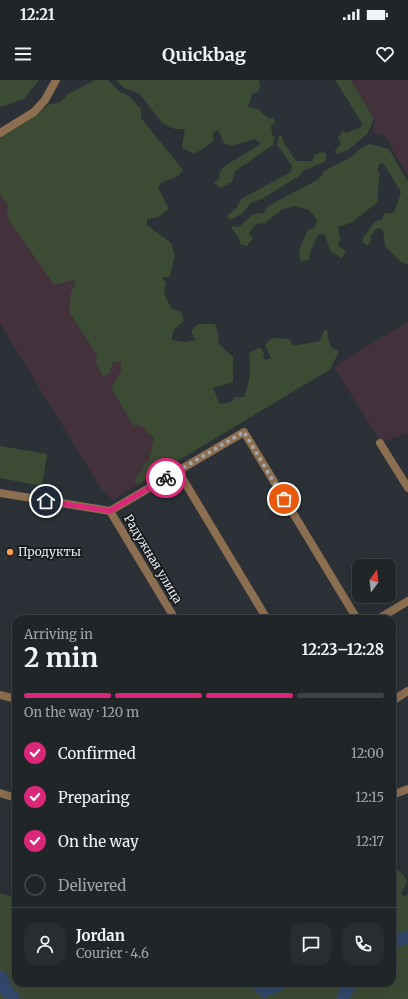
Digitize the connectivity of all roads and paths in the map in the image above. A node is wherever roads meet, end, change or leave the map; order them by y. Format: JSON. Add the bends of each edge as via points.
{"nodes":[{"id":1,"x":56,"y":80,"type":"edge"},
{"id":2,"x":0,"y":133,"type":"edge"},
{"id":3,"x":380,"y":443,"type":"dead end"},
{"id":4,"x":178,"y":471,"type":"junction"},
{"id":5,"x":408,"y":488,"type":"edge"},
{"id":6,"x":0,"y":493,"type":"edge"},
{"id":7,"x":110,"y":511,"type":"junction"},
{"id":8,"x":408,"y":601,"type":"edge"},
{"id":9,"x":173,"y":615,"type":"edge"},
{"id":10,"x":265,"y":615,"type":"edge"},
{"id":11,"x":355,"y":615,"type":"edge"},
{"id":12,"x":385,"y":615,"type":"edge"},
{"id":13,"x":408,"y":691,"type":"edge"},
{"id":14,"x":0,"y":695,"type":"edge"},
{"id":15,"x":12,"y":698,"type":"edge"},
{"id":16,"x":396,"y":698,"type":"edge"},
{"id":17,"x":408,"y":789,"type":"edge"},
{"id":18,"x":0,"y":793,"type":"edge"},
{"id":19,"x":396,"y":794,"type":"edge"},
{"id":20,"x":12,"y":797,"type":"edge"}],
"edges":[{"from":1,"to":2,"type":"street","via":[[45,100],[34,112]]},
{"from":3,"to":5,"type":"street"},
{"from":4,"to":7,"type":"street"},
{"from":4,"to":10,"type":"street"},
{"from":4,"to":11,"type":"street","via":[[244,432]]},
{"from":6,"to":7,"type":"street"},
{"from":7,"to":9,"type":"street","name":"Радужная улица"},
{"from":8,"to":12,"type":"street"},
{"from":13,"to":16,"type":"street"},
{"from":14,"to":15,"type":"street"},
{"from":17,"to":19,"type":"street"},
{"from":18,"to":20,"type":"street"}]}
